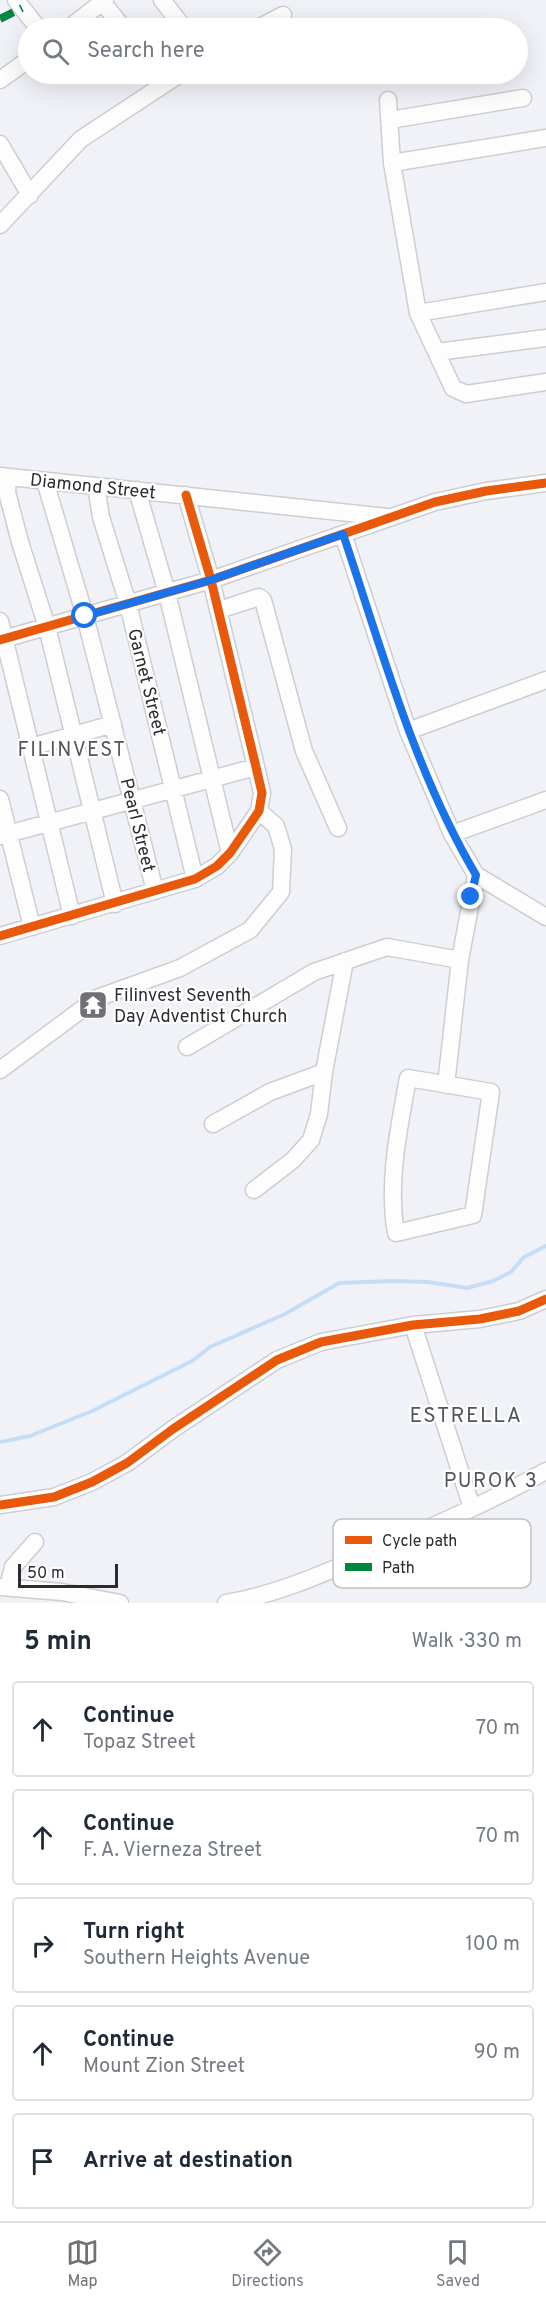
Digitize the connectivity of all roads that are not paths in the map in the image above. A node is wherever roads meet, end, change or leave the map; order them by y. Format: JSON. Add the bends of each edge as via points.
{"nodes":[{"id":1,"x":16,"y":0,"type":"edge"},
{"id":2,"x":162,"y":0,"type":"edge"},
{"id":3,"x":100,"y":4,"type":"edge"},
{"id":4,"x":283,"y":15,"type":"dead end"},
{"id":5,"x":30,"y":18,"type":"edge"},
{"id":6,"x":82,"y":18,"type":"edge"},
{"id":7,"x":113,"y":18,"type":"edge"},
{"id":8,"x":176,"y":18,"type":"edge"},
{"id":9,"x":277,"y":18,"type":"edge"},
{"id":10,"x":18,"y":67,"type":"edge"},
{"id":11,"x":0,"y":80,"type":"edge"},
{"id":12,"x":152,"y":84,"type":"edge"},
{"id":13,"x":523,"y":98,"type":"dead end"},
{"id":14,"x":388,"y":100,"type":"dead end"},
{"id":15,"x":390,"y":120,"type":"junction"},
{"id":16,"x":546,"y":138,"type":"edge"},
{"id":17,"x":0,"y":144,"type":"edge"},
{"id":18,"x":392,"y":163,"type":"junction"},
{"id":19,"x":30,"y":195,"type":"junction"},
{"id":20,"x":0,"y":225,"type":"edge"},
{"id":21,"x":546,"y":292,"type":"edge"},
{"id":22,"x":418,"y":313,"type":"junction"},
{"id":23,"x":546,"y":338,"type":"edge"},
{"id":24,"x":437,"y":352,"type":"junction"},
{"id":25,"x":546,"y":382,"type":"edge"},
{"id":26,"x":4,"y":476,"type":"edge"},
{"id":27,"x":45,"y":481,"type":"junction"},
{"id":28,"x":546,"y":483,"type":"edge"},
{"id":29,"x":96,"y":486,"type":"junction"},
{"id":30,"x":137,"y":490,"type":"junction"},
{"id":31,"x":186,"y":495,"type":"junction"},
{"id":32,"x":392,"y":518,"type":"junction"},
{"id":33,"x":343,"y":534,"type":"junction"},
{"id":34,"x":211,"y":580,"type":"junction"},
{"id":35,"x":167,"y":593,"type":"junction"},
{"id":36,"x":128,"y":604,"type":"junction"},
{"id":37,"x":219,"y":610,"type":"junction"},
{"id":38,"x":85,"y":616,"type":"junction"},
{"id":39,"x":0,"y":621,"type":"edge"},
{"id":40,"x":48,"y":627,"type":"junction"},
{"id":41,"x":3,"y":639,"type":"edge"},
{"id":42,"x":546,"y":680,"type":"edge"},
{"id":43,"x":113,"y":724,"type":"junction"},
{"id":44,"x":408,"y":731,"type":"junction"},
{"id":45,"x":73,"y":735,"type":"junction"},
{"id":46,"x":31,"y":747,"type":"junction"},
{"id":47,"x":256,"y":768,"type":"junction"},
{"id":48,"x":211,"y":780,"type":"junction"},
{"id":49,"x":172,"y":789,"type":"junction"},
{"id":50,"x":0,"y":799,"type":"edge"},
{"id":51,"x":132,"y":800,"type":"junction"},
{"id":52,"x":546,"y":800,"type":"edge"},
{"id":53,"x":91,"y":811,"type":"junction"},
{"id":54,"x":259,"y":811,"type":"junction"},
{"id":55,"x":50,"y":822,"type":"junction"},
{"id":56,"x":338,"y":828,"type":"dead end"},
{"id":57,"x":452,"y":834,"type":"junction"},
{"id":58,"x":4,"y":835,"type":"edge"},
{"id":59,"x":230,"y":854,"type":"junction"},
{"id":60,"x":476,"y":875,"type":"junction"},
{"id":61,"x":195,"y":879,"type":"junction"},
{"id":62,"x":155,"y":891,"type":"junction"},
{"id":63,"x":115,"y":904,"type":"junction"},
{"id":64,"x":72,"y":916,"type":"junction"},
{"id":65,"x":546,"y":917,"type":"edge"},
{"id":66,"x":32,"y":927,"type":"junction"},
{"id":67,"x":0,"y":936,"type":"edge"},
{"id":68,"x":460,"y":960,"type":"junction"},
{"id":69,"x":345,"y":961,"type":"junction"},
{"id":70,"x":187,"y":1047,"type":"dead end"},
{"id":71,"x":0,"y":1070,"type":"edge"},
{"id":72,"x":324,"y":1072,"type":"junction"},
{"id":73,"x":446,"y":1085,"type":"junction"},
{"id":74,"x":213,"y":1124,"type":"dead end"},
{"id":75,"x":254,"y":1190,"type":"dead end"},
{"id":76,"x":546,"y":1299,"type":"edge"},
{"id":77,"x":413,"y":1325,"type":"junction"},
{"id":78,"x":546,"y":1471,"type":"edge"},
{"id":79,"x":0,"y":1505,"type":"edge"},
{"id":80,"x":472,"y":1508,"type":"junction"},
{"id":81,"x":447,"y":1519,"type":"edge"},
{"id":82,"x":35,"y":1542,"type":"dead end"},
{"id":83,"x":333,"y":1568,"type":"edge"},
{"id":84,"x":4,"y":1587,"type":"edge"},
{"id":85,"x":120,"y":1603,"type":"edge"},
{"id":86,"x":226,"y":1603,"type":"edge"}],
"edges":[{"from":1,"to":5,"type":"street"},
{"from":2,"to":8,"type":"street"},
{"from":3,"to":6,"type":"street"},
{"from":3,"to":7,"type":"street"},
{"from":4,"to":9,"type":"street"},
{"from":10,"to":11,"type":"street"},
{"from":12,"to":19,"type":"street","via":[[81,139]]},
{"from":13,"to":15,"type":"street"},
{"from":14,"to":15,"type":"street"},
{"from":15,"to":18,"type":"street"},
{"from":16,"to":18,"type":"street"},
{"from":17,"to":19,"type":"street"},
{"from":18,"to":22,"type":"street"},
{"from":19,"to":20,"type":"street"},
{"from":21,"to":22,"type":"street"},
{"from":22,"to":24,"type":"street"},
{"from":23,"to":24,"type":"street"},
{"from":24,"to":25,"type":"street","via":[[453,388],[466,394]]},
{"from":26,"to":27,"type":"street","name":"Diamond Street"},
{"from":26,"to":40,"type":"street","via":[[20,542]]},
{"from":27,"to":29,"type":"street","name":"Diamond Street"},
{"from":27,"to":38,"type":"street","name":"Pearl Street"},
{"from":28,"to":32,"type":"street","via":[[435,502]]},
{"from":29,"to":30,"type":"street","name":"Diamond Street"},
{"from":29,"to":36,"type":"street","name":"Garnet Street","via":[[106,538]]},
{"from":30,"to":31,"type":"street","name":"Diamond Street"},
{"from":30,"to":35,"type":"street"},
{"from":31,"to":32,"type":"street","name":"Diamond Street"},
{"from":31,"to":34,"type":"street"},
{"from":32,"to":33,"type":"street"},
{"from":33,"to":34,"type":"street"},
{"from":33,"to":44,"type":"street"},
{"from":34,"to":35,"type":"street"},
{"from":34,"to":37,"type":"street"},
{"from":35,"to":36,"type":"street"},
{"from":35,"to":48,"type":"street"},
{"from":36,"to":38,"type":"street"},
{"from":36,"to":49,"type":"street","name":"Garnet Street"},
{"from":37,"to":47,"type":"street"},
{"from":37,"to":56,"type":"street","via":[[259,597],[263,600],[304,751]]},
{"from":38,"to":40,"type":"street"},
{"from":38,"to":43,"type":"street","name":"Pearl Street"},
{"from":39,"to":41,"type":"street"},
{"from":40,"to":41,"type":"street"},
{"from":40,"to":45,"type":"street"},
{"from":41,"to":46,"type":"street"},
{"from":42,"to":44,"type":"street"},
{"from":43,"to":45,"type":"street"},
{"from":43,"to":51,"type":"street","name":"Pearl Street"},
{"from":44,"to":57,"type":"street"},
{"from":45,"to":46,"type":"street"},
{"from":45,"to":53,"type":"street"},
{"from":46,"to":55,"type":"street"},
{"from":47,"to":48,"type":"street"},
{"from":47,"to":54,"type":"street","via":[[262,793]]},
{"from":48,"to":49,"type":"street"},
{"from":48,"to":59,"type":"street"},
{"from":49,"to":51,"type":"street"},
{"from":49,"to":61,"type":"street","name":"Garnet Street"},
{"from":50,"to":58,"type":"street"},
{"from":51,"to":53,"type":"street"},
{"from":51,"to":62,"type":"street","name":"Pearl Street"},
{"from":52,"to":57,"type":"street"},
{"from":53,"to":55,"type":"street"},
{"from":53,"to":63,"type":"street"},
{"from":54,"to":59,"type":"street"},
{"from":54,"to":71,"type":"street","via":[[276,826],[283,849],[281,892],[250,930],[180,968],[97,998]]},
{"from":55,"to":58,"type":"street"},
{"from":55,"to":64,"type":"street"},
{"from":57,"to":60,"type":"street"},
{"from":58,"to":66,"type":"street"},
{"from":59,"to":61,"type":"street"},
{"from":60,"to":65,"type":"street"},
{"from":60,"to":68,"type":"street"},
{"from":61,"to":62,"type":"street"},
{"from":62,"to":63,"type":"street"},
{"from":63,"to":64,"type":"street"},
{"from":64,"to":66,"type":"street"},
{"from":66,"to":67,"type":"street"},
{"from":68,"to":69,"type":"street","via":[[387,947]]},
{"from":68,"to":73,"type":"street"},
{"from":69,"to":70,"type":"street","via":[[314,972]]},
{"from":69,"to":72,"type":"street"},
{"from":72,"to":74,"type":"street","via":[[270,1092]]},
{"from":72,"to":75,"type":"street","via":[[311,1140],[293,1160]]},
{"from":73,"to":73,"type":"street","via":[[408,1078],[396,1150],[396,1233],[473,1215],[491,1092]]},
{"from":76,"to":77,"type":"street","via":[[519,1311],[480,1319]]},
{"from":77,"to":79,"type":"street","via":[[321,1342],[278,1360],[127,1463],[92,1482],[54,1497]]},
{"from":77,"to":80,"type":"street"},
{"from":78,"to":80,"type":"street"},
{"from":80,"to":81,"type":"street"},
{"from":82,"to":84,"type":"street","via":[[13,1567]]},
{"from":83,"to":86,"type":"street","via":[[280,1591]]},
{"from":84,"to":85,"type":"street"}]}
